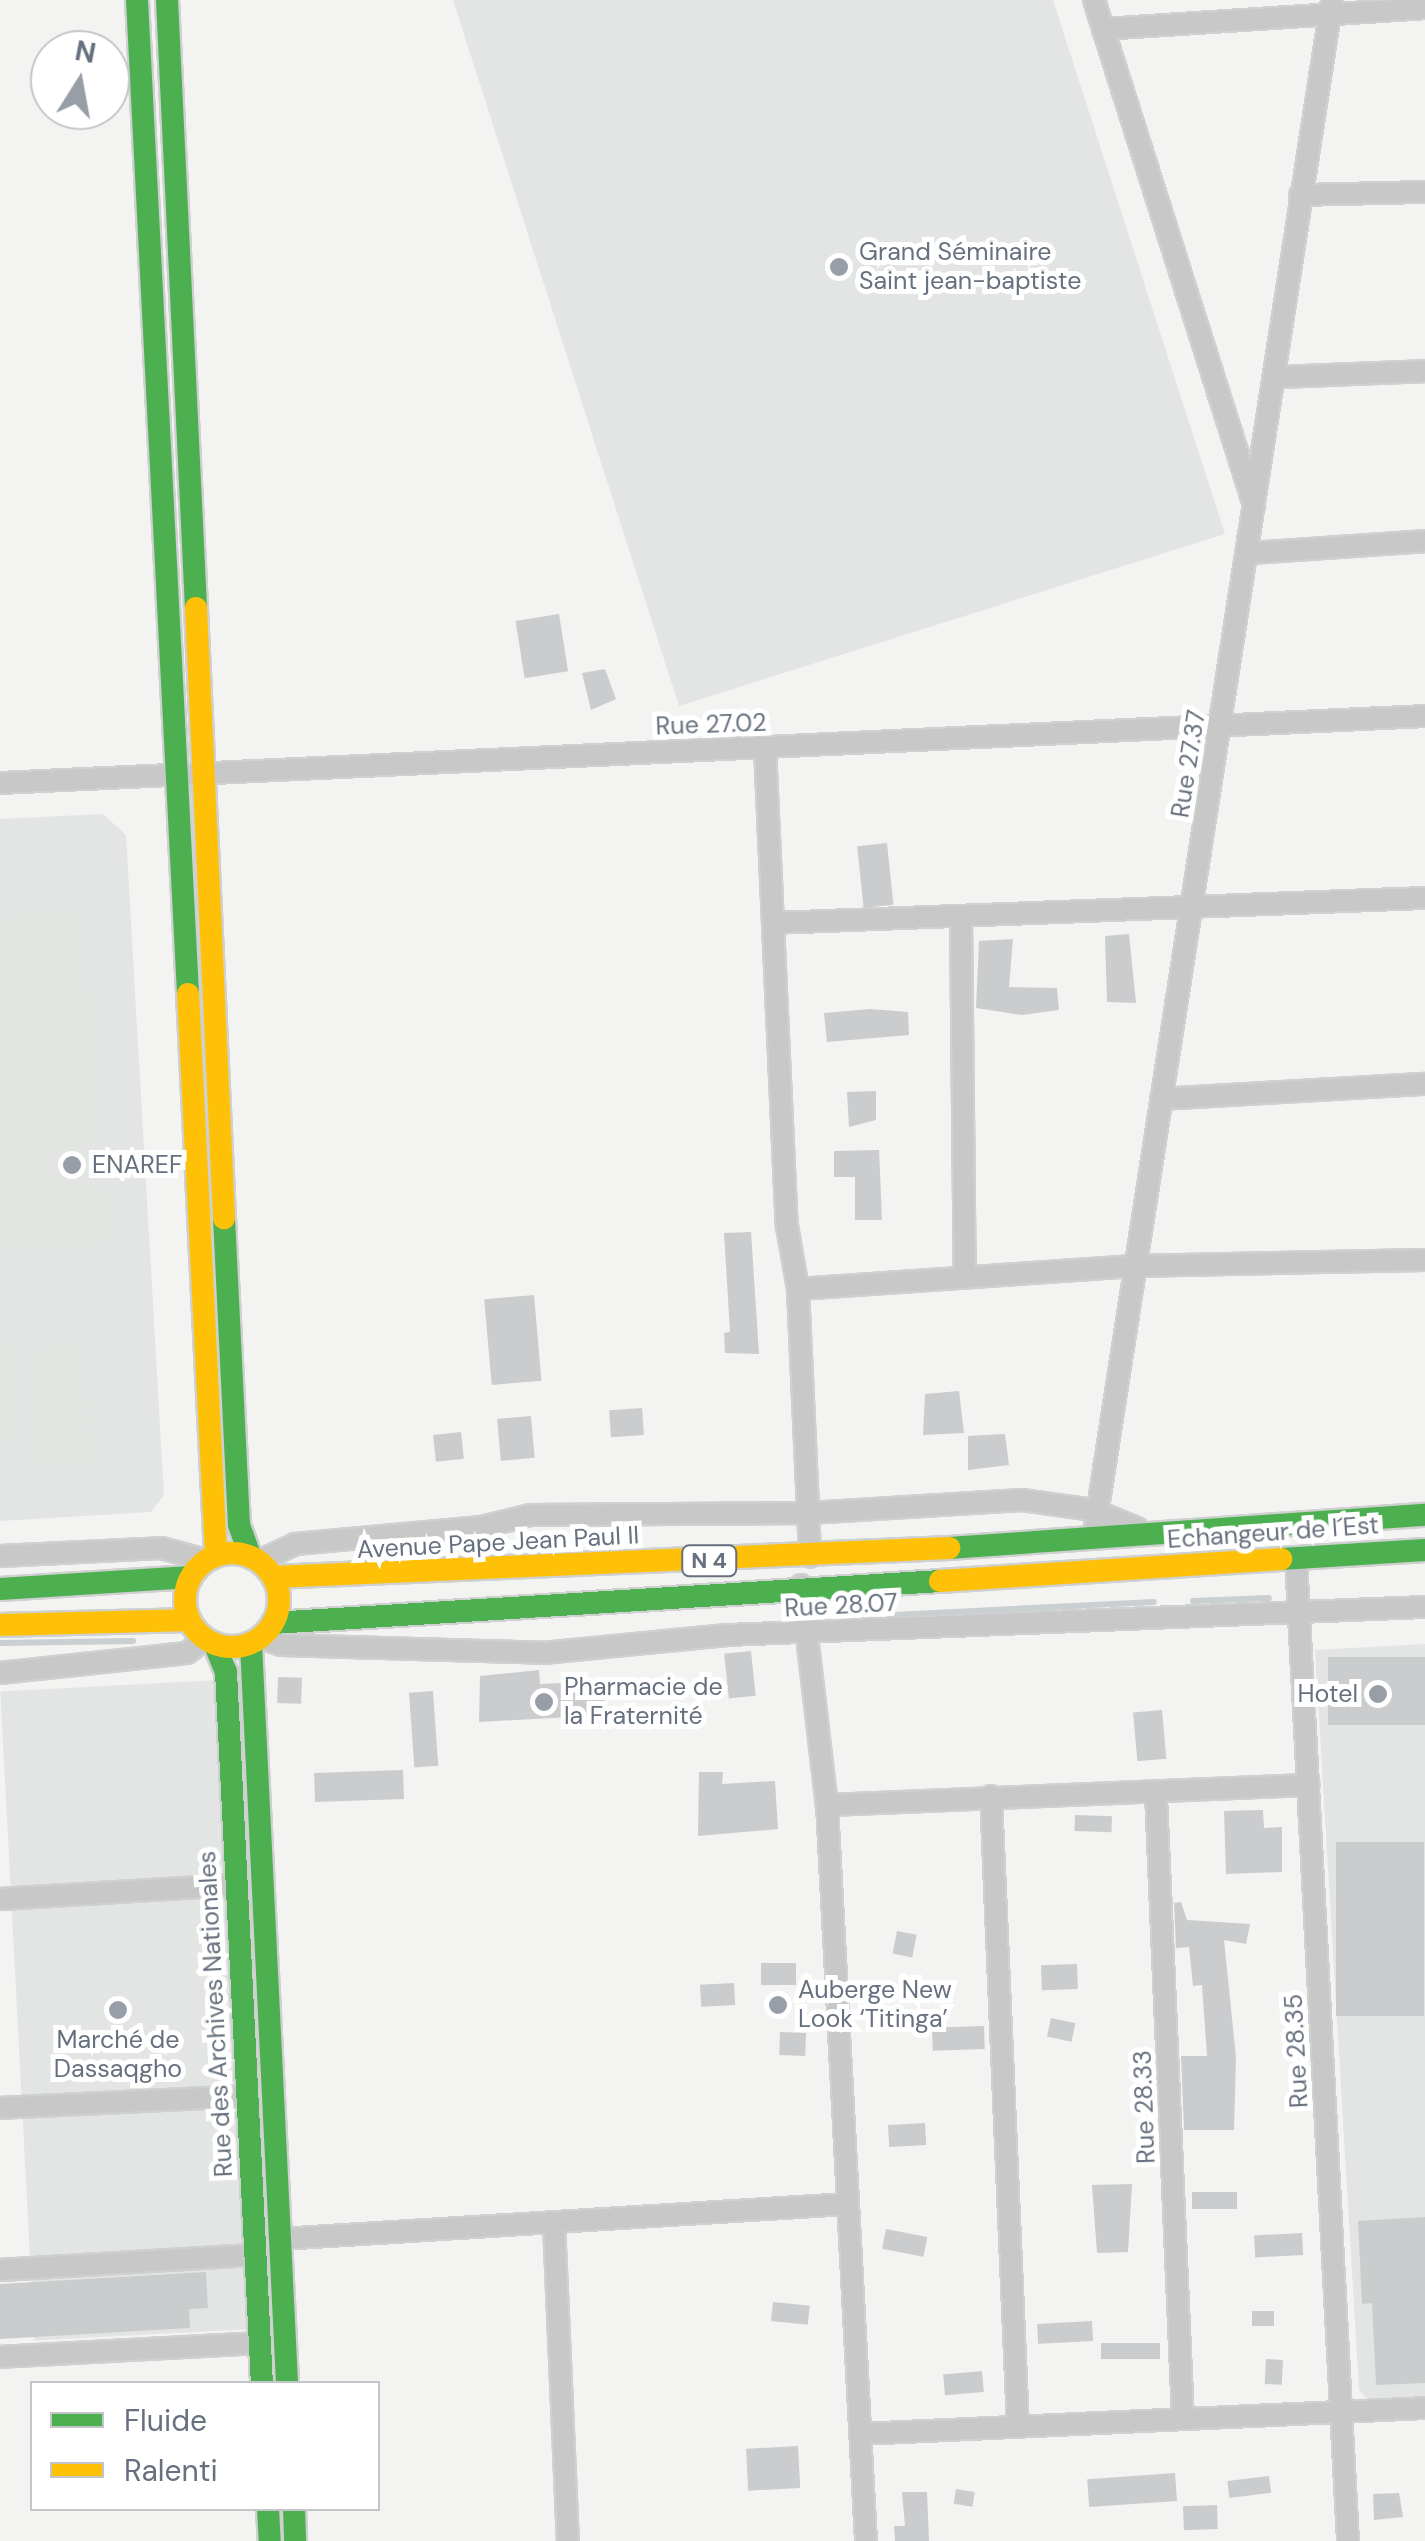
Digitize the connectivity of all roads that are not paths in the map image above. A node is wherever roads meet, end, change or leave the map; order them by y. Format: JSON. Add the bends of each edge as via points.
{"nodes":[{"id":1,"x":136,"y":0,"type":"edge"},
{"id":2,"x":167,"y":0,"type":"edge"},
{"id":3,"x":1094,"y":0,"type":"edge"},
{"id":4,"x":1332,"y":6,"type":"edge"},
{"id":5,"x":1425,"y":8,"type":"edge"},
{"id":6,"x":1103,"y":28,"type":"junction"},
{"id":7,"x":1425,"y":192,"type":"edge"},
{"id":8,"x":1300,"y":195,"type":"junction"},
{"id":9,"x":1425,"y":371,"type":"edge"},
{"id":10,"x":1277,"y":376,"type":"junction"},
{"id":11,"x":1256,"y":512,"type":"junction"},
{"id":12,"x":1425,"y":541,"type":"edge"},
{"id":13,"x":1250,"y":553,"type":"junction"},
{"id":14,"x":1425,"y":716,"type":"edge"},
{"id":15,"x":1221,"y":722,"type":"junction"},
{"id":16,"x":765,"y":748,"type":"junction"},
{"id":17,"x":203,"y":772,"type":"junction"},
{"id":18,"x":177,"y":773,"type":"junction"},
{"id":19,"x":0,"y":784,"type":"edge"},
{"id":20,"x":1425,"y":898,"type":"edge"},
{"id":21,"x":1192,"y":910,"type":"junction"},
{"id":22,"x":961,"y":918,"type":"junction"},
{"id":23,"x":773,"y":923,"type":"junction"},
{"id":24,"x":1425,"y":1084,"type":"edge"},
{"id":25,"x":1160,"y":1098,"type":"junction"},
{"id":26,"x":1425,"y":1260,"type":"edge"},
{"id":27,"x":1134,"y":1266,"type":"junction"},
{"id":28,"x":964,"y":1276,"type":"junction"},
{"id":29,"x":798,"y":1289,"type":"junction"},
{"id":30,"x":1093,"y":1510,"type":"junction"},
{"id":31,"x":808,"y":1513,"type":"junction"},
{"id":32,"x":1425,"y":1513,"type":"edge"},
{"id":33,"x":1144,"y":1530,"type":"junction"},
{"id":34,"x":1094,"y":1534,"type":"junction"},
{"id":35,"x":1425,"y":1552,"type":"edge"},
{"id":36,"x":0,"y":1556,"type":"edge"},
{"id":37,"x":810,"y":1557,"type":"junction"},
{"id":38,"x":1296,"y":1559,"type":"junction"},
{"id":39,"x":204,"y":1564,"type":"junction"},
{"id":40,"x":261,"y":1565,"type":"junction"},
{"id":41,"x":801,"y":1586,"type":"junction"},
{"id":42,"x":0,"y":1588,"type":"edge"},
{"id":43,"x":1425,"y":1606,"type":"edge"},
{"id":44,"x":1299,"y":1611,"type":"junction"},
{"id":45,"x":189,"y":1620,"type":"junction"},
{"id":46,"x":0,"y":1625,"type":"edge"},
{"id":47,"x":804,"y":1634,"type":"junction"},
{"id":48,"x":262,"y":1635,"type":"junction"},
{"id":49,"x":210,"y":1642,"type":"junction"},
{"id":50,"x":0,"y":1672,"type":"edge"},
{"id":51,"x":1308,"y":1786,"type":"junction"},
{"id":52,"x":1156,"y":1795,"type":"junction"},
{"id":53,"x":992,"y":1796,"type":"junction"},
{"id":54,"x":827,"y":1804,"type":"junction"},
{"id":55,"x":237,"y":1885,"type":"junction"},
{"id":56,"x":0,"y":1900,"type":"edge"},
{"id":57,"x":248,"y":2096,"type":"junction"},
{"id":58,"x":0,"y":2108,"type":"edge"},
{"id":59,"x":848,"y":2204,"type":"junction"},
{"id":60,"x":554,"y":2223,"type":"junction"},
{"id":61,"x":280,"y":2239,"type":"junction"},
{"id":62,"x":256,"y":2255,"type":"junction"},
{"id":63,"x":0,"y":2270,"type":"edge"},
{"id":64,"x":260,"y":2343,"type":"junction"},
{"id":65,"x":0,"y":2357,"type":"edge"},
{"id":66,"x":262,"y":2381,"type":"edge"},
{"id":67,"x":288,"y":2381,"type":"edge"},
{"id":68,"x":1425,"y":2408,"type":"edge"},
{"id":69,"x":1341,"y":2410,"type":"junction"},
{"id":70,"x":1183,"y":2418,"type":"junction"},
{"id":71,"x":1018,"y":2426,"type":"junction"},
{"id":72,"x":860,"y":2434,"type":"junction"},
{"id":73,"x":268,"y":2511,"type":"edge"},
{"id":74,"x":294,"y":2511,"type":"edge"},
{"id":75,"x":270,"y":2541,"type":"edge"},
{"id":76,"x":296,"y":2541,"type":"edge"},
{"id":77,"x":568,"y":2541,"type":"edge"},
{"id":78,"x":866,"y":2541,"type":"edge"},
{"id":79,"x":1348,"y":2541,"type":"edge"}],
"edges":[{"from":1,"to":18,"type":"main road"},
{"from":2,"to":17,"type":"main road"},
{"from":3,"to":6,"type":"street"},
{"from":4,"to":5,"type":"street"},
{"from":4,"to":6,"type":"street"},
{"from":4,"to":8,"type":"street","name":"Rue 27.37"},
{"from":6,"to":11,"type":"street"},
{"from":7,"to":8,"type":"street"},
{"from":8,"to":10,"type":"street","name":"Rue 27.37"},
{"from":9,"to":10,"type":"street"},
{"from":10,"to":11,"type":"street","name":"Rue 27.37"},
{"from":11,"to":13,"type":"street","name":"Rue 27.37"},
{"from":12,"to":13,"type":"street"},
{"from":13,"to":15,"type":"street","name":"Rue 27.37"},
{"from":14,"to":15,"type":"street","name":"Rue 27.02"},
{"from":15,"to":16,"type":"street","name":"Rue 27.02"},
{"from":15,"to":21,"type":"street","name":"Rue 27.37"},
{"from":16,"to":17,"type":"street","name":"Rue 27.02"},
{"from":16,"to":23,"type":"street"},
{"from":17,"to":18,"type":"street","name":"Rue 27.02"},
{"from":17,"to":40,"type":"main road","via":[[239,1525]]},
{"from":18,"to":19,"type":"street","name":"Rue 27.02"},
{"from":18,"to":39,"type":"main road"},
{"from":20,"to":21,"type":"street"},
{"from":21,"to":22,"type":"street"},
{"from":21,"to":25,"type":"street","name":"Rue 27.37"},
{"from":22,"to":23,"type":"street"},
{"from":22,"to":28,"type":"street"},
{"from":23,"to":29,"type":"street","via":[[787,1226]]},
{"from":24,"to":25,"type":"street"},
{"from":25,"to":27,"type":"street","name":"Rue 27.37"},
{"from":26,"to":27,"type":"street"},
{"from":27,"to":28,"type":"street"},
{"from":27,"to":30,"type":"street","name":"Rue 27.37"},
{"from":28,"to":29,"type":"street"},
{"from":29,"to":31,"type":"street"},
{"from":30,"to":31,"type":"street","via":[[1022,1500]]},
{"from":30,"to":33,"type":"street"},
{"from":30,"to":34,"type":"street","name":"Rue 27.37"},
{"from":31,"to":37,"type":"street"},
{"from":31,"to":40,"type":"street","via":[[530,1516],[295,1544]]},
{"from":32,"to":33,"type":"main road","name":"Echangeur de l´Est","number":"N 4"},
{"from":33,"to":34,"type":"main road","name":"Avenue Pape Jean Paul II","number":"N 4"},
{"from":34,"to":37,"type":"main road","name":"Avenue Pape Jean Paul II","number":"N 4"},
{"from":35,"to":38,"type":"main road","name":"Echangeur de l´Est","number":"N 4"},
{"from":36,"to":39,"type":"street","via":[[161,1548]]},
{"from":37,"to":40,"type":"main road","name":"Avenue Pape Jean Paul II","number":"N 4"},
{"from":38,"to":41,"type":"main road","name":"Echangeur de l´Est","number":"N 4"},
{"from":38,"to":44,"type":"street","name":"Rue 28.35"},
{"from":39,"to":40,"type":"main road","name":"Avenue Pape Jean Paul II","number":"N 4"},
{"from":39,"to":42,"type":"main road","name":"Avenue Pape Jean Paul II","number":"N 4"},
{"from":39,"to":45,"type":"main road","via":[[184,1598]]},
{"from":40,"to":48,"type":"main road","via":[[280,1597]]},
{"from":41,"to":47,"type":"street"},
{"from":41,"to":48,"type":"main road","number":"N 4"},
{"from":43,"to":44,"type":"street","name":"Rue 28.07"},
{"from":44,"to":47,"type":"street","name":"Rue 28.07"},
{"from":44,"to":51,"type":"street","name":"Rue 28.35"},
{"from":45,"to":46,"type":"main road"},
{"from":45,"to":49,"type":"main road"},
{"from":47,"to":48,"type":"street","name":"Rue 28.07","via":[[543,1653],[281,1645]]},
{"from":47,"to":54,"type":"street"},
{"from":48,"to":49,"type":"main road","number":"N 4"},
{"from":48,"to":61,"type":"main road","name":"Rue des Archives Nationales"},
{"from":49,"to":50,"type":"street","via":[[187,1652]]},
{"from":49,"to":55,"type":"main road","name":"Rue des Archives Nationales","via":[[226,1672]]},
{"from":51,"to":52,"type":"street"},
{"from":51,"to":69,"type":"street","name":"Rue 28.35"},
{"from":52,"to":53,"type":"street"},
{"from":52,"to":70,"type":"street","name":"Rue 28.33"},
{"from":53,"to":54,"type":"street"},
{"from":53,"to":71,"type":"street"},
{"from":54,"to":59,"type":"street"},
{"from":55,"to":56,"type":"street"},
{"from":55,"to":57,"type":"main road","name":"Rue des Archives Nationales"},
{"from":57,"to":58,"type":"street"},
{"from":57,"to":62,"type":"main road","name":"Rue des Archives Nationales"},
{"from":59,"to":60,"type":"street"},
{"from":59,"to":72,"type":"street"},
{"from":60,"to":61,"type":"street"},
{"from":60,"to":77,"type":"street"},
{"from":61,"to":67,"type":"main road","name":"Rue des Archives Nationales"},
{"from":62,"to":63,"type":"street"},
{"from":62,"to":64,"type":"main road","name":"Rue des Archives Nationales"},
{"from":64,"to":65,"type":"street"},
{"from":64,"to":66,"type":"main road","name":"Rue des Archives Nationales"},
{"from":68,"to":69,"type":"street"},
{"from":69,"to":70,"type":"street"},
{"from":69,"to":79,"type":"street","name":"Rue 28.35"},
{"from":70,"to":71,"type":"street"},
{"from":71,"to":72,"type":"street"},
{"from":72,"to":78,"type":"street"},
{"from":73,"to":75,"type":"main road"},
{"from":74,"to":76,"type":"main road"}]}
